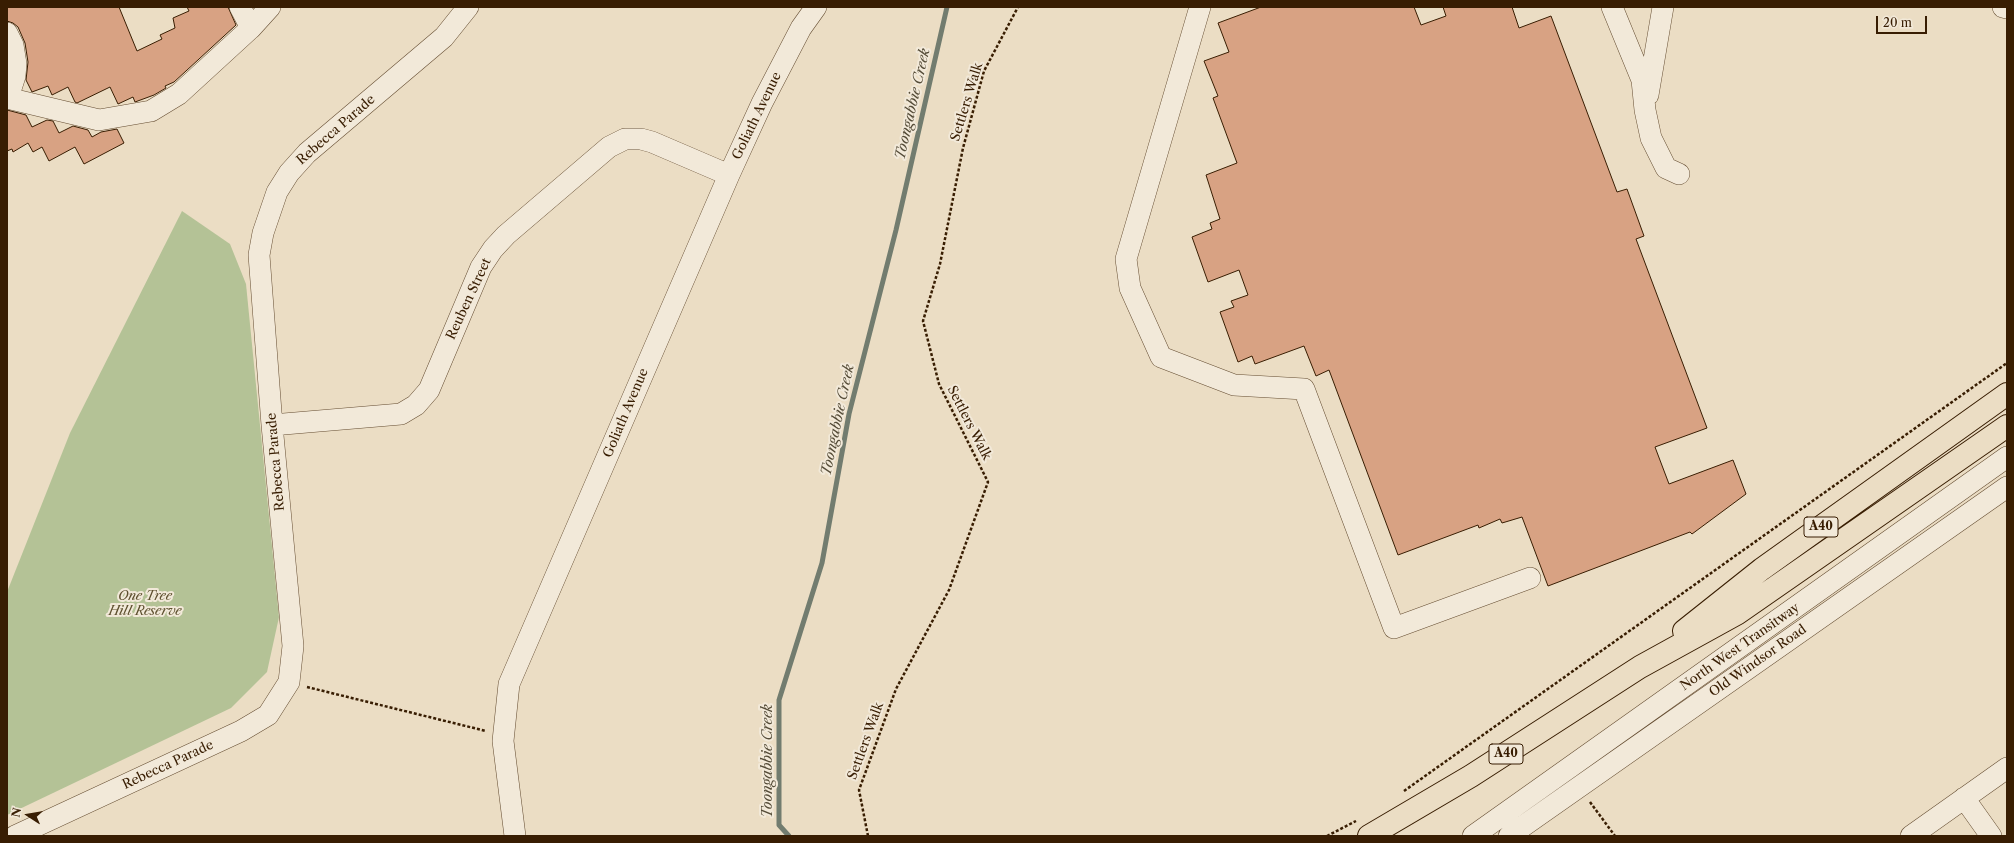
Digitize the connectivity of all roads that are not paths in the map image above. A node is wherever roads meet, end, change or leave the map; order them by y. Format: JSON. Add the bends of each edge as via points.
{"nodes":[{"id":1,"x":240,"y":7,"type":"edge"},
{"id":2,"x":270,"y":7,"type":"edge"},
{"id":3,"x":468,"y":7,"type":"edge"},
{"id":4,"x":816,"y":7,"type":"edge"},
{"id":5,"x":1200,"y":7,"type":"edge"},
{"id":6,"x":1612,"y":7,"type":"edge"},
{"id":7,"x":1662,"y":7,"type":"edge"},
{"id":8,"x":2003,"y":7,"type":"edge"},
{"id":9,"x":2007,"y":8,"type":"edge"},
{"id":10,"x":251,"y":28,"type":"junction"},
{"id":11,"x":7,"y":33,"type":"edge"},
{"id":12,"x":8,"y":98,"type":"edge"},
{"id":13,"x":1645,"y":110,"type":"junction"},
{"id":14,"x":1679,"y":174,"type":"dead end"},
{"id":15,"x":729,"y":175,"type":"junction"},
{"id":16,"x":2007,"y":394,"type":"edge"},
{"id":17,"x":272,"y":425,"type":"junction"},
{"id":18,"x":2007,"y":426,"type":"edge"},
{"id":19,"x":2007,"y":457,"type":"edge"},
{"id":20,"x":2007,"y":487,"type":"edge"},
{"id":21,"x":1530,"y":578,"type":"dead end"},
{"id":22,"x":1640,"y":667,"type":"junction"},
{"id":23,"x":2007,"y":768,"type":"edge"},
{"id":24,"x":1964,"y":798,"type":"junction"},
{"id":25,"x":1365,"y":827,"type":"edge"},
{"id":26,"x":15,"y":836,"type":"edge"},
{"id":27,"x":515,"y":836,"type":"edge"},
{"id":28,"x":1473,"y":836,"type":"edge"},
{"id":29,"x":1509,"y":836,"type":"edge"},
{"id":30,"x":1911,"y":836,"type":"edge"},
{"id":31,"x":1991,"y":836,"type":"edge"}],
"edges":[{"from":1,"to":10,"type":"street"},
{"from":2,"to":10,"type":"street"},
{"from":3,"to":17,"type":"street","name":"Rebecca Parade","via":[[444,37],[307,153],[288,173],[277,192],[263,233],[259,255]]},
{"from":4,"to":15,"type":"street","name":"Goliath Avenue","via":[[801,28],[762,103]]},
{"from":5,"to":21,"type":"street","via":[[1126,260],[1130,288],[1161,357],[1234,385],[1304,389],[1394,628]]},
{"from":6,"to":13,"type":"street","via":[[1642,80]]},
{"from":7,"to":13,"type":"street"},
{"from":8,"to":9,"type":"street"},
{"from":10,"to":12,"type":"street","via":[[179,94],[152,111],[99,120]]},
{"from":11,"to":12,"type":"street","via":[[13,45],[16,64]]},
{"from":13,"to":14,"type":"street","via":[[1658,156],[1666,168]]},
{"from":15,"to":17,"type":"street","name":"Reuben Street","via":[[646,141],[625,139],[609,147],[506,235],[493,250],[481,267],[429,390],[416,405],[401,414]]},
{"from":15,"to":27,"type":"street","name":"Goliath Avenue","via":[[508,684],[504,736]]},
{"from":16,"to":22,"type":"highway","number":"A40","via":[[1762,569]]},
{"from":17,"to":26,"type":"street","name":"Rebecca Parade","via":[[294,646],[289,682],[268,715],[241,731]]},
{"from":18,"to":22,"type":"highway","number":"A40","via":[[1738,614]]},
{"from":19,"to":28,"type":"street","name":"North West Transitway"},
{"from":20,"to":29,"type":"street","name":"Old Windsor Road"},
{"from":22,"to":25,"type":"highway","number":"A40","via":[[1471,776]]},
{"from":23,"to":24,"type":"street"},
{"from":24,"to":30,"type":"street"},
{"from":24,"to":31,"type":"street"}]}
